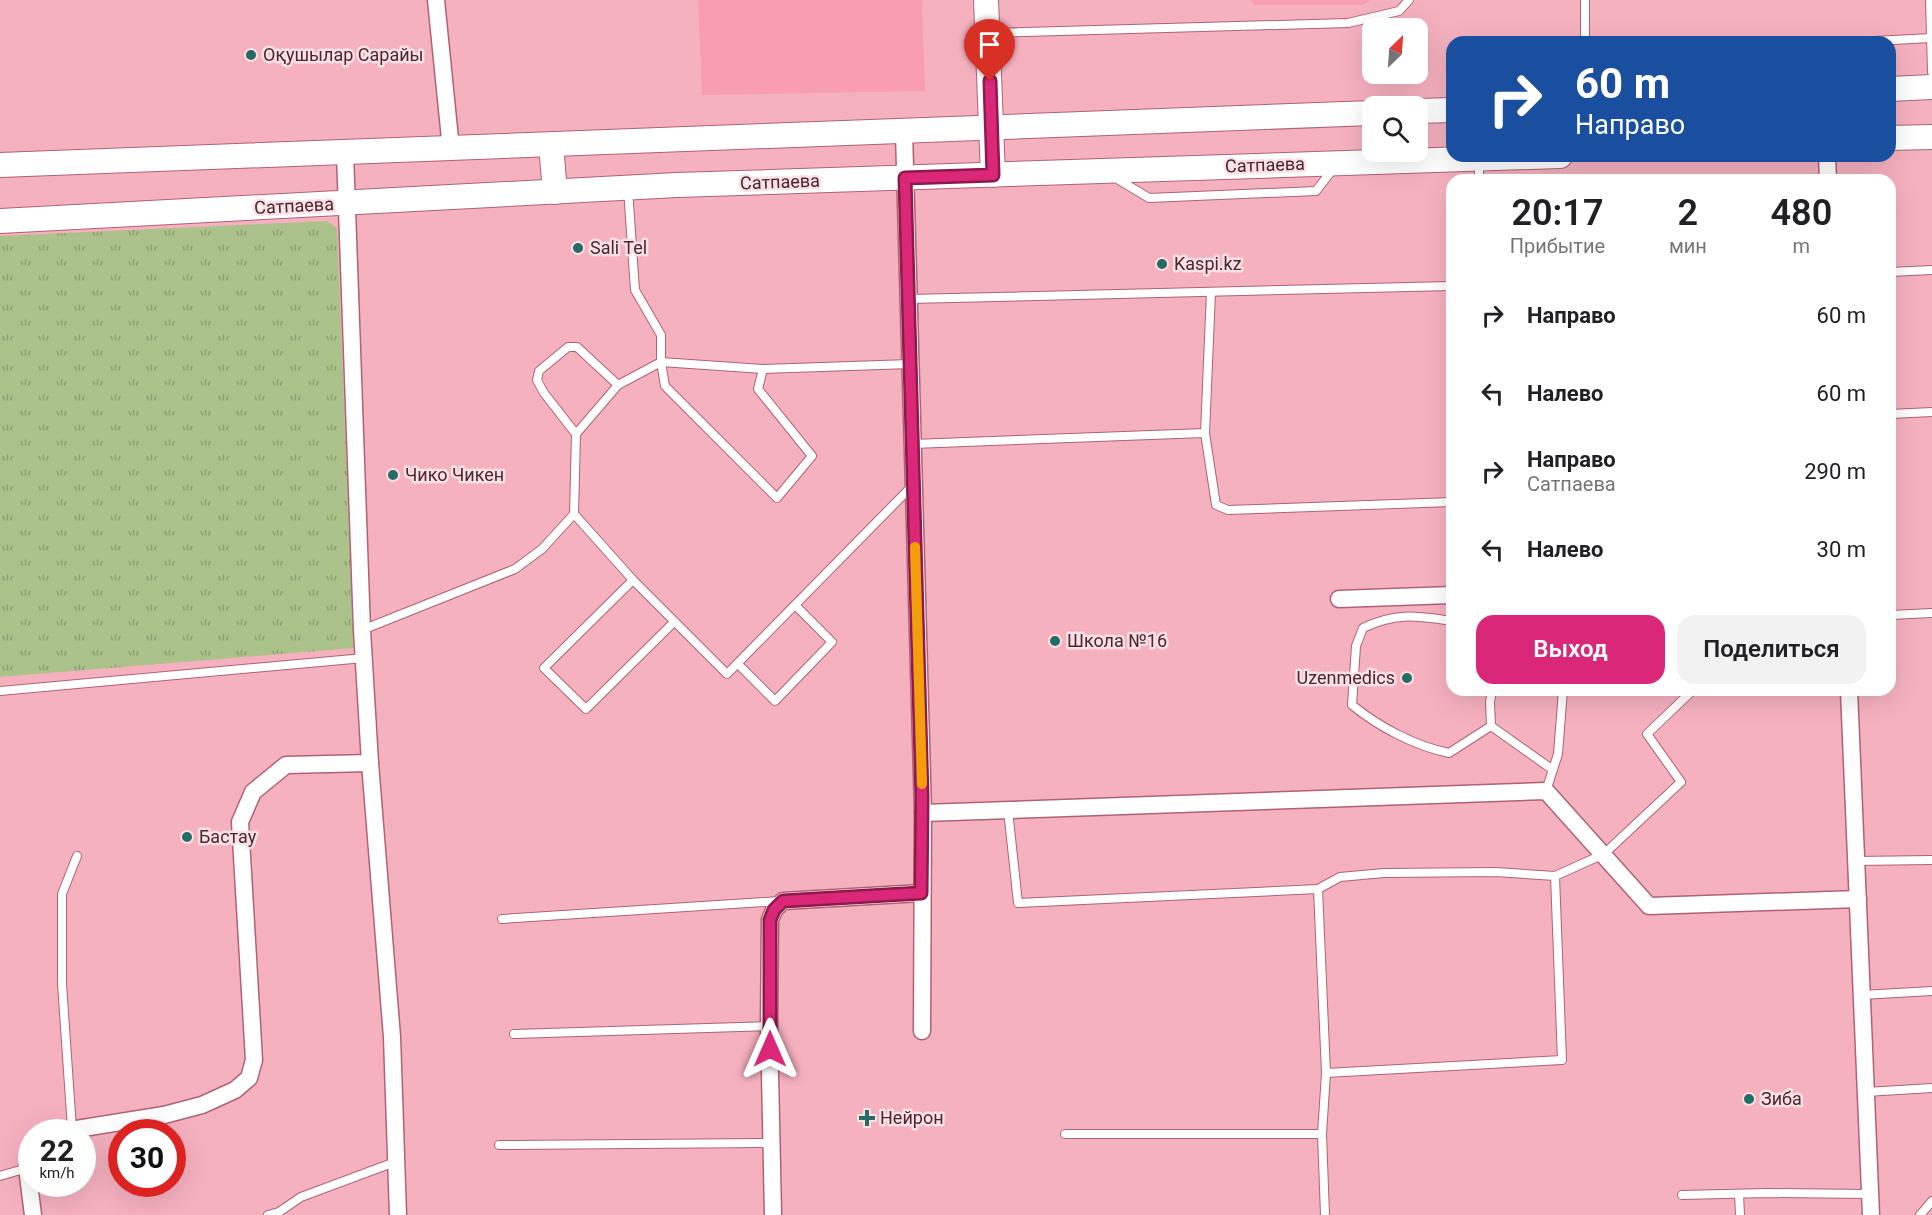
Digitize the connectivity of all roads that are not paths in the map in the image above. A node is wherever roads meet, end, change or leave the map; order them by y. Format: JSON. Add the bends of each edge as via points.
{"nodes":[{"id":1,"x":436,"y":0,"type":"edge"},
{"id":2,"x":986,"y":0,"type":"edge"},
{"id":3,"x":1409,"y":0,"type":"edge"},
{"id":4,"x":1585,"y":0,"type":"edge"},
{"id":5,"x":1930,"y":0,"type":"edge"},
{"id":6,"x":988,"y":33,"type":"junction"},
{"id":7,"x":1585,"y":36,"type":"edge"},
{"id":8,"x":1931,"y":38,"type":"edge"},
{"id":9,"x":1896,"y":40,"type":"edge"},
{"id":10,"x":1932,"y":72,"type":"edge"},
{"id":11,"x":1932,"y":87,"type":"edge"},
{"id":12,"x":1896,"y":89,"type":"edge"},
{"id":13,"x":1446,"y":110,"type":"edge"},
{"id":14,"x":1428,"y":111,"type":"edge"},
{"id":15,"x":1362,"y":113,"type":"edge"},
{"id":16,"x":992,"y":128,"type":"junction"},
{"id":17,"x":904,"y":132,"type":"junction"},
{"id":18,"x":1932,"y":137,"type":"edge"},
{"id":19,"x":1896,"y":138,"type":"edge"},
{"id":20,"x":551,"y":145,"type":"junction"},
{"id":21,"x":451,"y":149,"type":"junction"},
{"id":22,"x":345,"y":153,"type":"junction"},
{"id":23,"x":1525,"y":162,"type":"edge"},
{"id":24,"x":0,"y":165,"type":"edge"},
{"id":25,"x":1479,"y":170,"type":"edge"},
{"id":26,"x":993,"y":175,"type":"junction"},
{"id":27,"x":905,"y":178,"type":"junction"},
{"id":28,"x":628,"y":188,"type":"junction"},
{"id":29,"x":555,"y":192,"type":"junction"},
{"id":30,"x":347,"y":204,"type":"junction"},
{"id":31,"x":0,"y":221,"type":"edge"},
{"id":32,"x":1932,"y":270,"type":"edge"},
{"id":33,"x":1896,"y":272,"type":"edge"},
{"id":34,"x":1446,"y":286,"type":"edge"},
{"id":35,"x":1211,"y":292,"type":"junction"},
{"id":36,"x":909,"y":299,"type":"junction"},
{"id":37,"x":661,"y":362,"type":"junction"},
{"id":38,"x":910,"y":364,"type":"junction"},
{"id":39,"x":763,"y":369,"type":"junction"},
{"id":40,"x":618,"y":385,"type":"junction"},
{"id":41,"x":1932,"y":412,"type":"edge"},
{"id":42,"x":1896,"y":414,"type":"edge"},
{"id":43,"x":1205,"y":433,"type":"junction"},
{"id":44,"x":576,"y":434,"type":"junction"},
{"id":45,"x":913,"y":444,"type":"junction"},
{"id":46,"x":914,"y":484,"type":"junction"},
{"id":47,"x":1446,"y":502,"type":"edge"},
{"id":48,"x":573,"y":514,"type":"junction"},
{"id":49,"x":633,"y":580,"type":"junction"},
{"id":50,"x":1446,"y":595,"type":"edge"},
{"id":51,"x":1340,"y":599,"type":"dead end"},
{"id":52,"x":795,"y":606,"type":"junction"},
{"id":53,"x":1932,"y":614,"type":"edge"},
{"id":54,"x":1896,"y":615,"type":"edge"},
{"id":55,"x":1446,"y":620,"type":"edge"},
{"id":56,"x":674,"y":622,"type":"junction"},
{"id":57,"x":362,"y":630,"type":"junction"},
{"id":58,"x":364,"y":658,"type":"junction"},
{"id":59,"x":738,"y":664,"type":"junction"},
{"id":60,"x":0,"y":691,"type":"edge"},
{"id":61,"x":1491,"y":696,"type":"edge"},
{"id":62,"x":1563,"y":696,"type":"edge"},
{"id":63,"x":1687,"y":696,"type":"edge"},
{"id":64,"x":1849,"y":696,"type":"edge"},
{"id":65,"x":1491,"y":726,"type":"junction"},
{"id":66,"x":370,"y":763,"type":"junction"},
{"id":67,"x":1553,"y":770,"type":"junction"},
{"id":68,"x":1546,"y":790,"type":"junction"},
{"id":69,"x":1007,"y":809,"type":"junction"},
{"id":70,"x":923,"y":813,"type":"junction"},
{"id":71,"x":1604,"y":854,"type":"junction"},
{"id":72,"x":77,"y":856,"type":"dead end"},
{"id":73,"x":1932,"y":860,"type":"edge"},
{"id":74,"x":1857,"y":861,"type":"junction"},
{"id":75,"x":1555,"y":876,"type":"junction"},
{"id":76,"x":1318,"y":889,"type":"junction"},
{"id":77,"x":921,"y":893,"type":"junction"},
{"id":78,"x":1858,"y":899,"type":"junction"},
{"id":79,"x":783,"y":901,"type":"junction"},
{"id":80,"x":502,"y":919,"type":"dead end"},
{"id":81,"x":1932,"y":991,"type":"edge"},
{"id":82,"x":1862,"y":995,"type":"junction"},
{"id":83,"x":770,"y":1026,"type":"junction"},
{"id":84,"x":922,"y":1031,"type":"dead end"},
{"id":85,"x":514,"y":1034,"type":"dead end"},
{"id":86,"x":1326,"y":1073,"type":"junction"},
{"id":87,"x":1932,"y":1088,"type":"edge"},
{"id":88,"x":1866,"y":1092,"type":"junction"},
{"id":89,"x":65,"y":1119,"type":"edge"},
{"id":90,"x":96,"y":1126,"type":"edge"},
{"id":91,"x":1065,"y":1134,"type":"dead end"},
{"id":92,"x":1322,"y":1134,"type":"junction"},
{"id":93,"x":771,"y":1143,"type":"junction"},
{"id":94,"x":499,"y":1145,"type":"dead end"},
{"id":95,"x":395,"y":1162,"type":"junction"},
{"id":96,"x":18,"y":1171,"type":"edge"},
{"id":97,"x":0,"y":1176,"type":"edge"},
{"id":98,"x":1739,"y":1194,"type":"junction"},
{"id":99,"x":1870,"y":1194,"type":"junction"},
{"id":100,"x":1682,"y":1195,"type":"dead end"},
{"id":101,"x":31,"y":1197,"type":"edge"},
{"id":102,"x":1932,"y":1201,"type":"edge"},
{"id":103,"x":33,"y":1215,"type":"edge"},
{"id":104,"x":268,"y":1215,"type":"edge"},
{"id":105,"x":398,"y":1215,"type":"edge"},
{"id":106,"x":773,"y":1215,"type":"edge"},
{"id":107,"x":1325,"y":1215,"type":"edge"},
{"id":108,"x":1740,"y":1215,"type":"edge"},
{"id":109,"x":1871,"y":1215,"type":"edge"},
{"id":110,"x":1920,"y":1215,"type":"edge"}],
"edges":[{"from":1,"to":21,"type":"street"},
{"from":2,"to":6,"type":"street"},
{"from":3,"to":6,"type":"lane","via":[[1399,11],[1348,23]]},
{"from":4,"to":7,"type":"lane"},
{"from":5,"to":8,"type":"lane"},
{"from":6,"to":16,"type":"street"},
{"from":8,"to":9,"type":"lane"},
{"from":8,"to":10,"type":"lane"},
{"from":11,"to":12,"type":"street"},
{"from":13,"to":14,"type":"street"},
{"from":15,"to":16,"type":"street"},
{"from":16,"to":17,"type":"street"},
{"from":16,"to":26,"type":"street"},
{"from":17,"to":20,"type":"street"},
{"from":17,"to":27,"type":"street"},
{"from":18,"to":19,"type":"street"},
{"from":20,"to":21,"type":"street"},
{"from":20,"to":29,"type":"street"},
{"from":21,"to":22,"type":"street"},
{"from":22,"to":24,"type":"street"},
{"from":22,"to":30,"type":"street"},
{"from":23,"to":25,"type":"street","name":"Сатпаева"},
{"from":25,"to":26,"type":"street","name":"Сатпаева","via":[[1338,163]]},
{"from":26,"to":27,"type":"street","name":"Сатпаева"},
{"from":27,"to":28,"type":"street","name":"Сатпаева"},
{"from":27,"to":36,"type":"street"},
{"from":28,"to":29,"type":"street","name":"Сатпаева"},
{"from":28,"to":37,"type":"lane","via":[[635,290],[661,335]]},
{"from":29,"to":30,"type":"street","name":"Сатпаева"},
{"from":30,"to":31,"type":"street","name":"Сатпаева"},
{"from":30,"to":57,"type":"street"},
{"from":32,"to":33,"type":"lane"},
{"from":34,"to":35,"type":"lane"},
{"from":35,"to":36,"type":"lane"},
{"from":35,"to":43,"type":"lane"},
{"from":36,"to":38,"type":"street"},
{"from":37,"to":39,"type":"lane"},
{"from":37,"to":39,"type":"lane","via":[[665,386],[777,498],[812,456],[758,389]]},
{"from":37,"to":40,"type":"lane"},
{"from":38,"to":39,"type":"lane"},
{"from":38,"to":45,"type":"street"},
{"from":40,"to":44,"type":"lane"},
{"from":40,"to":44,"type":"lane","via":[[577,347],[568,347],[539,371],[537,380],[544,393]]},
{"from":41,"to":42,"type":"lane"},
{"from":43,"to":45,"type":"lane"},
{"from":43,"to":47,"type":"lane","via":[[1216,505],[1228,510]]},
{"from":44,"to":48,"type":"lane"},
{"from":45,"to":46,"type":"street"},
{"from":46,"to":52,"type":"lane"},
{"from":46,"to":70,"type":"street"},
{"from":48,"to":49,"type":"lane"},
{"from":48,"to":57,"type":"lane","via":[[542,549],[515,569]]},
{"from":49,"to":56,"type":"lane"},
{"from":49,"to":56,"type":"lane","via":[[544,668],[586,709]]},
{"from":50,"to":51,"type":"street"},
{"from":52,"to":59,"type":"lane"},
{"from":52,"to":59,"type":"lane","via":[[832,642],[775,701]]},
{"from":53,"to":54,"type":"lane"},
{"from":55,"to":65,"type":"lane","via":[[1417,616],[1382,618],[1363,628],[1356,646],[1352,705],[1368,718],[1430,749],[1449,753]]},
{"from":56,"to":59,"type":"lane","via":[[727,674]]},
{"from":57,"to":58,"type":"street"},
{"from":58,"to":60,"type":"lane"},
{"from":58,"to":66,"type":"street"},
{"from":61,"to":65,"type":"lane"},
{"from":62,"to":67,"type":"lane"},
{"from":63,"to":71,"type":"lane","via":[[1647,734],[1681,782]]},
{"from":64,"to":74,"type":"street"},
{"from":65,"to":67,"type":"lane"},
{"from":66,"to":90,"type":"street","via":[[286,765],[253,792],[240,822],[254,1060],[249,1078],[235,1090],[202,1105]]},
{"from":66,"to":95,"type":"street","via":[[392,1037]]},
{"from":67,"to":68,"type":"lane"},
{"from":68,"to":69,"type":"street"},
{"from":68,"to":71,"type":"street"},
{"from":69,"to":70,"type":"street"},
{"from":69,"to":76,"type":"lane","via":[[1018,903]]},
{"from":70,"to":77,"type":"street"},
{"from":71,"to":75,"type":"lane"},
{"from":71,"to":78,"type":"street","via":[[1649,906]]},
{"from":72,"to":89,"type":"lane","via":[[62,894]]},
{"from":73,"to":74,"type":"lane"},
{"from":74,"to":78,"type":"street"},
{"from":75,"to":76,"type":"lane","via":[[1384,873],[1340,877]]},
{"from":75,"to":86,"type":"lane","via":[[1562,1060]]},
{"from":76,"to":86,"type":"lane"},
{"from":77,"to":79,"type":"street"},
{"from":77,"to":84,"type":"street"},
{"from":78,"to":82,"type":"street"},
{"from":79,"to":80,"type":"lane"},
{"from":79,"to":83,"type":"street","via":[[770,920]]},
{"from":81,"to":82,"type":"lane"},
{"from":82,"to":88,"type":"street"},
{"from":83,"to":85,"type":"lane"},
{"from":83,"to":93,"type":"street"},
{"from":86,"to":92,"type":"lane"},
{"from":87,"to":88,"type":"lane"},
{"from":88,"to":99,"type":"street"},
{"from":91,"to":92,"type":"lane"},
{"from":92,"to":107,"type":"lane"},
{"from":93,"to":94,"type":"lane"},
{"from":93,"to":106,"type":"street"},
{"from":95,"to":104,"type":"lane","via":[[301,1197]]},
{"from":95,"to":105,"type":"street"},
{"from":96,"to":97,"type":"lane"},
{"from":98,"to":99,"type":"lane"},
{"from":98,"to":100,"type":"lane"},
{"from":98,"to":108,"type":"lane"},
{"from":99,"to":109,"type":"street"},
{"from":101,"to":103,"type":"street"},
{"from":102,"to":110,"type":"lane"}]}
